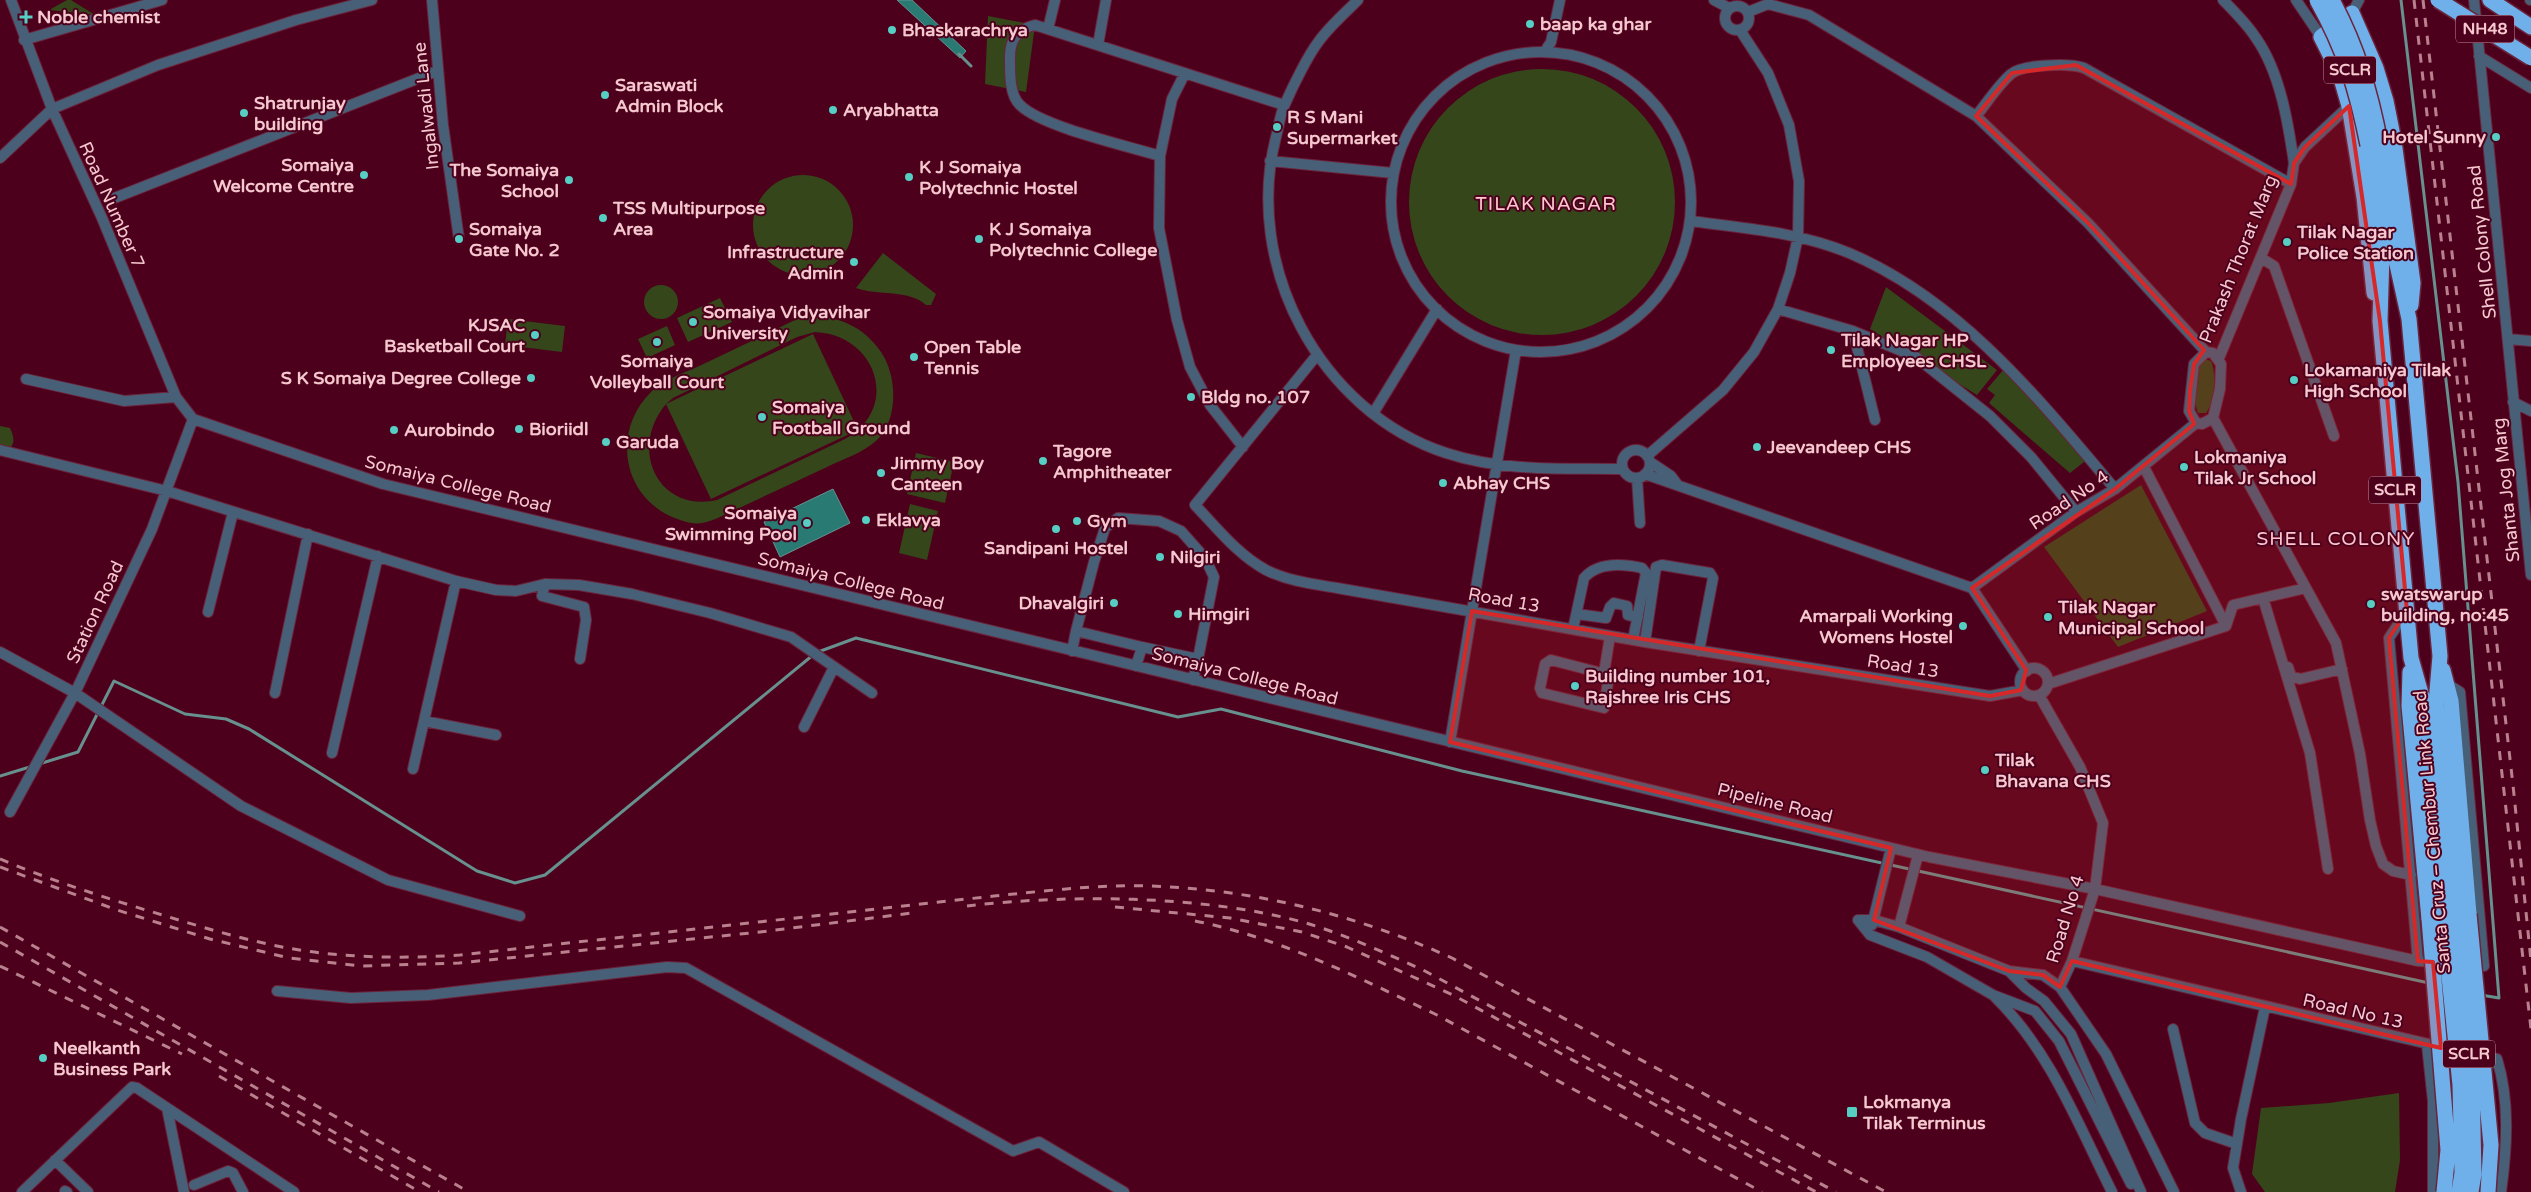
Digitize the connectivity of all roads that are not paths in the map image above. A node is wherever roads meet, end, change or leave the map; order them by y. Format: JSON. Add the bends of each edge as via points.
{"nodes":[{"id":1,"x":11,"y":0,"type":"edge"},
{"id":2,"x":162,"y":0,"type":"edge"},
{"id":3,"x":372,"y":0,"type":"edge"},
{"id":4,"x":432,"y":0,"type":"edge"},
{"id":5,"x":1055,"y":0,"type":"edge"},
{"id":6,"x":1106,"y":0,"type":"edge"},
{"id":7,"x":1358,"y":0,"type":"edge"},
{"id":8,"x":1560,"y":0,"type":"edge"},
{"id":9,"x":1714,"y":0,"type":"edge"},
{"id":10,"x":1756,"y":0,"type":"edge"},
{"id":11,"x":2223,"y":0,"type":"edge"},
{"id":12,"x":2296,"y":0,"type":"edge"},
{"id":13,"x":2317,"y":0,"type":"edge"},
{"id":14,"x":2332,"y":0,"type":"edge"},
{"id":15,"x":2438,"y":0,"type":"edge"},
{"id":16,"x":2474,"y":0,"type":"edge"},
{"id":17,"x":2490,"y":0,"type":"edge"},
{"id":18,"x":2356,"y":6,"type":"edge"},
{"id":19,"x":1729,"y":8,"type":"junction"},
{"id":20,"x":1746,"y":10,"type":"junction"},
{"id":21,"x":2531,"y":27,"type":"edge"},
{"id":22,"x":1048,"y":29,"type":"junction"},
{"id":23,"x":1740,"y":30,"type":"junction"},
{"id":24,"x":2321,"y":37,"type":"junction"},
{"id":25,"x":24,"y":40,"type":"junction"},
{"id":26,"x":1098,"y":45,"type":"junction"},
{"id":27,"x":1547,"y":48,"type":"junction"},
{"id":28,"x":2479,"y":56,"type":"junction"},
{"id":29,"x":2531,"y":58,"type":"edge"},
{"id":30,"x":437,"y":71,"type":"junction"},
{"id":31,"x":1185,"y":73,"type":"junction"},
{"id":32,"x":2531,"y":88,"type":"edge"},
{"id":33,"x":1284,"y":105,"type":"junction"},
{"id":34,"x":2349,"y":106,"type":"junction"},
{"id":35,"x":52,"y":109,"type":"junction"},
{"id":36,"x":1976,"y":116,"type":"junction"},
{"id":37,"x":2374,"y":144,"type":"junction"},
{"id":38,"x":1160,"y":156,"type":"junction"},
{"id":39,"x":0,"y":158,"type":"edge"},
{"id":40,"x":1270,"y":161,"type":"junction"},
{"id":41,"x":2294,"y":164,"type":"junction"},
{"id":42,"x":1394,"y":173,"type":"junction"},
{"id":43,"x":2292,"y":184,"type":"junction"},
{"id":44,"x":112,"y":199,"type":"dead end"},
{"id":45,"x":1690,"y":221,"type":"junction"},
{"id":46,"x":1798,"y":237,"type":"junction"},
{"id":47,"x":459,"y":239,"type":"dead end"},
{"id":48,"x":2261,"y":258,"type":"junction"},
{"id":49,"x":1437,"y":309,"type":"junction"},
{"id":50,"x":1778,"y":309,"type":"junction"},
{"id":51,"x":2409,"y":319,"type":"junction"},
{"id":52,"x":2380,"y":321,"type":"junction"},
{"id":53,"x":1853,"y":331,"type":"junction"},
{"id":54,"x":2508,"y":338,"type":"junction"},
{"id":55,"x":2531,"y":341,"type":"edge"},
{"id":56,"x":1516,"y":350,"type":"junction"},
{"id":57,"x":2206,"y":352,"type":"junction"},
{"id":58,"x":1317,"y":355,"type":"junction"},
{"id":59,"x":2219,"y":358,"type":"junction"},
{"id":60,"x":26,"y":380,"type":"dead end"},
{"id":61,"x":176,"y":397,"type":"junction"},
{"id":62,"x":2513,"y":402,"type":"junction"},
{"id":63,"x":2531,"y":411,"type":"edge"},
{"id":64,"x":1374,"y":412,"type":"junction"},
{"id":65,"x":193,"y":418,"type":"junction"},
{"id":66,"x":2213,"y":418,"type":"junction"},
{"id":67,"x":1875,"y":420,"type":"dead end"},
{"id":68,"x":2196,"y":423,"type":"junction"},
{"id":69,"x":2334,"y":436,"type":"dead end"},
{"id":70,"x":1243,"y":447,"type":"junction"},
{"id":71,"x":0,"y":450,"type":"edge"},
{"id":72,"x":1649,"y":459,"type":"junction"},
{"id":73,"x":1496,"y":465,"type":"junction"},
{"id":74,"x":2144,"y":467,"type":"junction"},
{"id":75,"x":1623,"y":469,"type":"junction"},
{"id":76,"x":1641,"y":476,"type":"junction"},
{"id":77,"x":1677,"y":484,"type":"junction"},
{"id":78,"x":2115,"y":489,"type":"junction"},
{"id":79,"x":167,"y":491,"type":"junction"},
{"id":80,"x":233,"y":512,"type":"junction"},
{"id":81,"x":2076,"y":512,"type":"junction"},
{"id":82,"x":1640,"y":522,"type":"dead end"},
{"id":83,"x":308,"y":534,"type":"junction"},
{"id":84,"x":378,"y":556,"type":"junction"},
{"id":85,"x":2531,"y":575,"type":"edge"},
{"id":86,"x":456,"y":581,"type":"junction"},
{"id":87,"x":545,"y":584,"type":"junction"},
{"id":88,"x":1972,"y":588,"type":"junction"},
{"id":89,"x":2306,"y":588,"type":"junction"},
{"id":90,"x":2265,"y":598,"type":"junction"},
{"id":91,"x":1472,"y":611,"type":"junction"},
{"id":92,"x":2407,"y":611,"type":"junction"},
{"id":93,"x":208,"y":612,"type":"dead end"},
{"id":94,"x":1576,"y":614,"type":"junction"},
{"id":95,"x":1638,"y":617,"type":"junction"},
{"id":96,"x":2226,"y":626,"type":"junction"},
{"id":97,"x":1573,"y":629,"type":"junction"},
{"id":98,"x":1076,"y":632,"type":"junction"},
{"id":99,"x":1610,"y":636,"type":"junction"},
{"id":100,"x":1633,"y":640,"type":"junction"},
{"id":101,"x":1645,"y":642,"type":"junction"},
{"id":102,"x":1142,"y":647,"type":"junction"},
{"id":103,"x":1072,"y":650,"type":"junction"},
{"id":104,"x":1699,"y":650,"type":"junction"},
{"id":105,"x":0,"y":652,"type":"edge"},
{"id":106,"x":2440,"y":656,"type":"junction"},
{"id":107,"x":580,"y":659,"type":"dead end"},
{"id":108,"x":1198,"y":659,"type":"junction"},
{"id":109,"x":830,"y":665,"type":"junction"},
{"id":110,"x":1136,"y":666,"type":"junction"},
{"id":111,"x":2342,"y":670,"type":"junction"},
{"id":112,"x":2027,"y":671,"type":"junction"},
{"id":113,"x":1604,"y":673,"type":"junction"},
{"id":114,"x":1193,"y":680,"type":"junction"},
{"id":115,"x":2446,"y":682,"type":"junction"},
{"id":116,"x":2048,"y":684,"type":"junction"},
{"id":117,"x":2023,"y":690,"type":"junction"},
{"id":118,"x":75,"y":693,"type":"junction"},
{"id":119,"x":872,"y":693,"type":"dead end"},
{"id":120,"x":275,"y":694,"type":"dead end"},
{"id":121,"x":2039,"y":695,"type":"junction"},
{"id":122,"x":424,"y":721,"type":"junction"},
{"id":123,"x":804,"y":728,"type":"dead end"},
{"id":124,"x":496,"y":735,"type":"dead end"},
{"id":125,"x":1450,"y":742,"type":"junction"},
{"id":126,"x":332,"y":753,"type":"dead end"},
{"id":127,"x":413,"y":769,"type":"dead end"},
{"id":128,"x":10,"y":812,"type":"dead end"},
{"id":129,"x":1891,"y":848,"type":"junction"},
{"id":130,"x":1918,"y":855,"type":"junction"},
{"id":131,"x":2328,"y":869,"type":"dead end"},
{"id":132,"x":2412,"y":875,"type":"junction"},
{"id":133,"x":2094,"y":892,"type":"junction"},
{"id":134,"x":520,"y":916,"type":"dead end"},
{"id":135,"x":2449,"y":916,"type":"junction"},
{"id":136,"x":1874,"y":920,"type":"junction"},
{"id":137,"x":1899,"y":927,"type":"junction"},
{"id":138,"x":1870,"y":935,"type":"junction"},
{"id":139,"x":2072,"y":961,"type":"junction"},
{"id":140,"x":2418,"y":961,"type":"junction"},
{"id":141,"x":2009,"y":970,"type":"junction"},
{"id":142,"x":2060,"y":987,"type":"junction"},
{"id":143,"x":277,"y":991,"type":"dead end"},
{"id":144,"x":1993,"y":995,"type":"junction"},
{"id":145,"x":2265,"y":1007,"type":"junction"},
{"id":146,"x":2173,"y":1029,"type":"dead end"},
{"id":147,"x":2427,"y":1045,"type":"junction"},
{"id":148,"x":167,"y":1108,"type":"junction"},
{"id":149,"x":2237,"y":1144,"type":"junction"},
{"id":150,"x":56,"y":1160,"type":"junction"},
{"id":151,"x":194,"y":1185,"type":"dead end"},
{"id":152,"x":22,"y":1192,"type":"edge"},
{"id":153,"x":88,"y":1192,"type":"edge"},
{"id":154,"x":184,"y":1192,"type":"edge"},
{"id":155,"x":243,"y":1192,"type":"edge"},
{"id":156,"x":294,"y":1192,"type":"edge"},
{"id":157,"x":1124,"y":1192,"type":"edge"},
{"id":158,"x":2112,"y":1192,"type":"edge"},
{"id":159,"x":2138,"y":1192,"type":"edge"},
{"id":160,"x":2174,"y":1192,"type":"edge"},
{"id":161,"x":2241,"y":1192,"type":"edge"},
{"id":162,"x":2433,"y":1192,"type":"edge"},
{"id":163,"x":2444,"y":1192,"type":"edge"},
{"id":164,"x":2459,"y":1192,"type":"edge"},
{"id":165,"x":2472,"y":1192,"type":"edge"},
{"id":166,"x":2488,"y":1192,"type":"edge"},
{"id":167,"x":2501,"y":1192,"type":"edge"}],
"edges":[{"from":1,"to":25,"type":"street","name":"Road Number 7"},
{"from":2,"to":25,"type":"street"},
{"from":3,"to":35,"type":"street","via":[[296,20],[158,65]]},
{"from":4,"to":30,"type":"street","name":"Ingalwadi Lane"},
{"from":5,"to":22,"type":"street"},
{"from":6,"to":26,"type":"street"},
{"from":7,"to":33,"type":"street","via":[[1318,42]]},
{"from":8,"to":27,"type":"street"},
{"from":9,"to":19,"type":"street"},
{"from":10,"to":20,"type":"street"},
{"from":11,"to":41,"type":"street","via":[[2257,39],[2272,69],[2290,135]]},
{"from":12,"to":24,"type":"street"},
{"from":13,"to":37,"type":"highway","number":"SCLR","bridge":true,"via":[[2351,72]]},
{"from":14,"to":37,"type":"highway","number":"SCLR","bridge":true,"via":[[2363,68]]},
{"from":15,"to":29,"type":"highway","number":"NH48","bridge":true},
{"from":16,"to":28,"type":"street","name":"Shell Colony Road"},
{"from":17,"to":21,"type":"highway","number":"NH48"},
{"from":18,"to":24,"type":"highway"},
{"from":18,"to":51,"type":"highway","via":[[2376,68],[2394,142],[2413,283]]},
{"from":19,"to":20,"type":"street","via":[[1736,6]]},
{"from":19,"to":23,"type":"street","via":[[1725,15],[1726,23],[1732,29]]},
{"from":20,"to":23,"type":"street","via":[[1749,22]]},
{"from":20,"to":36,"type":"street","via":[[1768,4],[1809,14]]},
{"from":22,"to":26,"type":"street"},
{"from":22,"to":38,"type":"street","via":[[1035,25],[1024,28],[1015,36],[1011,46],[1012,92],[1019,105],[1043,120]]},
{"from":23,"to":46,"type":"street","via":[[1768,73],[1789,125],[1799,181]]},
{"from":24,"to":34,"type":"highway","via":[[2340,75]]},
{"from":25,"to":35,"type":"street","name":"Road Number 7"},
{"from":26,"to":31,"type":"street"},
{"from":27,"to":42,"type":"street","via":[[1509,54],[1468,70],[1433,96],[1408,132]]},
{"from":27,"to":45,"type":"street","via":[[1600,63],[1641,89],[1671,127],[1685,163]]},
{"from":28,"to":32,"type":"street"},
{"from":28,"to":54,"type":"street","name":"Shell Colony Road"},
{"from":30,"to":44,"type":"street"},
{"from":30,"to":47,"type":"street","name":"Ingalwadi Lane"},
{"from":31,"to":33,"type":"street"},
{"from":31,"to":38,"type":"street","via":[[1172,99]]},
{"from":33,"to":40,"type":"street"},
{"from":34,"to":41,"type":"street","name":"Prakash Thorat Marg","via":[[2305,147]]},
{"from":34,"to":52,"type":"highway","via":[[2364,197],[2371,284]]},
{"from":35,"to":39,"type":"street"},
{"from":35,"to":61,"type":"street","name":"Road Number 7","via":[[102,218]]},
{"from":36,"to":43,"type":"street","via":[[2012,73],[2044,66],[2076,65]]},
{"from":36,"to":57,"type":"street","via":[[2088,224]]},
{"from":37,"to":51,"type":"highway","number":"SCLR"},
{"from":37,"to":52,"type":"highway","number":"SCLR","via":[[2382,253]]},
{"from":38,"to":70,"type":"street","via":[[1160,228],[1177,320],[1190,367],[1210,405]]},
{"from":40,"to":42,"type":"street"},
{"from":40,"to":58,"type":"street","via":[[1267,212],[1274,262],[1291,311]]},
{"from":41,"to":43,"type":"street","name":"Prakash Thorat Marg"},
{"from":42,"to":49,"type":"street","via":[[1392,221],[1406,267]]},
{"from":43,"to":48,"type":"street","name":"Prakash Thorat Marg"},
{"from":45,"to":46,"type":"street"},
{"from":45,"to":56,"type":"street","via":[[1680,260],[1660,295],[1631,323],[1596,343],[1556,352]]},
{"from":46,"to":50,"type":"street"},
{"from":46,"to":78,"type":"street","via":[[1848,253],[1895,277],[1962,323],[2058,421]]},
{"from":48,"to":59,"type":"street","name":"Prakash Thorat Marg"},
{"from":48,"to":69,"type":"street","via":[[2274,266]]},
{"from":49,"to":56,"type":"street","via":[[1471,335]]},
{"from":49,"to":64,"type":"street"},
{"from":50,"to":53,"type":"street"},
{"from":50,"to":72,"type":"street","via":[[1754,352],[1723,390]]},
{"from":51,"to":106,"type":"highway","name":"Santa Cruz – Chembur Link Road","number":"SCLR"},
{"from":52,"to":92,"type":"highway","name":"Santa Cruz – Chembur Link Road","number":"SCLR"},
{"from":53,"to":67,"type":"street"},
{"from":53,"to":81,"type":"street","via":[[1916,357],[1990,416],[2031,457]]},
{"from":54,"to":55,"type":"street"},
{"from":54,"to":62,"type":"street","name":"Shell Colony Road"},
{"from":56,"to":73,"type":"street"},
{"from":57,"to":59,"type":"street"},
{"from":57,"to":68,"type":"street","via":[[2194,364],[2188,411]]},
{"from":58,"to":64,"type":"street","via":[[1353,396]]},
{"from":58,"to":70,"type":"street","name":"Road 13"},
{"from":59,"to":66,"type":"street","via":[[2222,364],[2220,389]]},
{"from":60,"to":61,"type":"street","via":[[124,401]]},
{"from":61,"to":65,"type":"street","name":"Road Number 7"},
{"from":62,"to":63,"type":"street"},
{"from":62,"to":85,"type":"street","name":"Shanta Jog Marg"},
{"from":64,"to":73,"type":"street","via":[[1396,429],[1446,453]]},
{"from":65,"to":79,"type":"street","name":"Station Road"},
{"from":65,"to":103,"type":"street","name":"Somaiya College Road","via":[[383,484]]},
{"from":66,"to":68,"type":"street","name":"Road No 4","via":[[2202,424]]},
{"from":66,"to":89,"type":"street"},
{"from":68,"to":74,"type":"street","name":"Road No 4"},
{"from":70,"to":91,"type":"street","name":"Road 13","via":[[1195,505],[1242,554],[1267,570],[1295,580]]},
{"from":71,"to":79,"type":"street"},
{"from":72,"to":75,"type":"street","via":[[1640,450],[1627,453],[1622,460]]},
{"from":72,"to":76,"type":"street"},
{"from":72,"to":77,"type":"street"},
{"from":73,"to":75,"type":"street"},
{"from":73,"to":91,"type":"street"},
{"from":74,"to":78,"type":"street","name":"Road No 4"},
{"from":74,"to":96,"type":"street"},
{"from":75,"to":76,"type":"street","via":[[1627,475]]},
{"from":76,"to":77,"type":"street"},
{"from":76,"to":82,"type":"street"},
{"from":77,"to":88,"type":"street"},
{"from":78,"to":81,"type":"street","name":"Road No 4"},
{"from":79,"to":80,"type":"street"},
{"from":79,"to":118,"type":"street","name":"Station Road"},
{"from":80,"to":83,"type":"street"},
{"from":80,"to":93,"type":"street"},
{"from":81,"to":88,"type":"street","name":"Road No 4"},
{"from":83,"to":84,"type":"street"},
{"from":83,"to":120,"type":"street"},
{"from":84,"to":86,"type":"street"},
{"from":84,"to":126,"type":"street"},
{"from":86,"to":87,"type":"street","via":[[516,591]]},
{"from":86,"to":122,"type":"street"},
{"from":87,"to":107,"type":"street","via":[[542,596],[584,607],[586,620]]},
{"from":87,"to":109,"type":"street","via":[[632,594],[710,613],[791,637]]},
{"from":88,"to":112,"type":"street"},
{"from":89,"to":90,"type":"street"},
{"from":89,"to":111,"type":"street","via":[[2336,643]]},
{"from":90,"to":96,"type":"street","via":[[2233,605]]},
{"from":90,"to":111,"type":"street","via":[[2291,676],[2300,680]]},
{"from":90,"to":131,"type":"street","via":[[2310,753]]},
{"from":91,"to":97,"type":"street","name":"Road 13"},
{"from":91,"to":125,"type":"street"},
{"from":92,"to":132,"type":"street","via":[[2389,638]]},
{"from":92,"to":135,"type":"highway","name":"Santa Cruz – Chembur Link Road","number":"SCLR","via":[[2411,658],[2424,704]]},
{"from":94,"to":95,"type":"street","via":[[1605,618],[1614,603],[1627,606],[1628,615]]},
{"from":94,"to":95,"type":"street","via":[[1586,575],[1622,564],[1642,568],[1646,573]]},
{"from":94,"to":97,"type":"street"},
{"from":95,"to":100,"type":"street"},
{"from":96,"to":116,"type":"street"},
{"from":97,"to":99,"type":"street","name":"Road 13"},
{"from":98,"to":102,"type":"street"},
{"from":98,"to":103,"type":"street"},
{"from":98,"to":108,"type":"street","via":[[1105,528],[1118,518],[1159,521],[1181,531],[1205,558],[1214,577]]},
{"from":99,"to":100,"type":"street","name":"Road 13"},
{"from":99,"to":113,"type":"street"},
{"from":100,"to":101,"type":"street","name":"Road 13"},
{"from":101,"to":104,"type":"street","name":"Road 13"},
{"from":101,"to":104,"type":"street","via":[[1656,567],[1662,564],[1710,573],[1713,578]]},
{"from":102,"to":108,"type":"street"},
{"from":102,"to":110,"type":"street"},
{"from":103,"to":110,"type":"street","name":"Somaiya College Road"},
{"from":104,"to":117,"type":"street","name":"Road 13","via":[[1990,696]]},
{"from":105,"to":118,"type":"street"},
{"from":106,"to":115,"type":"highway"},
{"from":106,"to":135,"type":"highway","name":"Santa Cruz – Chembur Link Road","number":"SCLR","via":[[2436,703]]},
{"from":108,"to":114,"type":"street"},
{"from":109,"to":119,"type":"street"},
{"from":109,"to":123,"type":"street"},
{"from":110,"to":114,"type":"street","name":"Somaiya College Road"},
{"from":111,"to":132,"type":"street","via":[[2376,846],[2383,864],[2393,871]]},
{"from":112,"to":116,"type":"street","via":[[2043,672]]},
{"from":112,"to":117,"type":"street","via":[[2020,682]]},
{"from":113,"to":113,"type":"street","via":[[1610,676],[1606,705],[1602,709],[1544,694],[1540,690],[1548,661]]},
{"from":114,"to":125,"type":"street","name":"Somaiya College Road"},
{"from":115,"to":135,"type":"highway","via":[[2451,701]]},
{"from":115,"to":140,"type":"street","name":"Pipeline Road","via":[[2460,692],[2484,966]]},
{"from":116,"to":121,"type":"street"},
{"from":117,"to":121,"type":"street","via":[[2030,695]]},
{"from":118,"to":128,"type":"street","name":"Station Road"},
{"from":118,"to":134,"type":"street","via":[[241,806],[388,880]]},
{"from":121,"to":133,"type":"street","name":"Road No 4","via":[[2080,767],[2103,823]]},
{"from":122,"to":124,"type":"street"},
{"from":122,"to":127,"type":"street"},
{"from":125,"to":129,"type":"street","name":"Pipeline Road"},
{"from":129,"to":130,"type":"street","name":"Pipeline Road"},
{"from":129,"to":136,"type":"street"},
{"from":130,"to":133,"type":"street","name":"Pipeline Road"},
{"from":130,"to":137,"type":"street"},
{"from":132,"to":140,"type":"street"},
{"from":133,"to":139,"type":"street","name":"Road No 4"},
{"from":133,"to":140,"type":"street","name":"Pipeline Road"},
{"from":135,"to":163,"type":"highway","bridge":true,"via":[[2448,1150]]},
{"from":135,"to":164,"type":"highway","name":"Santa Cruz – Chembur Link Road","number":"SCLR","bridge":true,"via":[[2460,1085],[2462,1173]]},
{"from":135,"to":165,"type":"highway","name":"Santa Cruz – Chembur Link Road","number":"SCLR","bridge":true,"via":[[2472,1084]]},
{"from":135,"to":166,"type":"highway","bridge":true,"via":[[2491,1145]]},
{"from":136,"to":137,"type":"street"},
{"from":136,"to":138,"type":"street"},
{"from":136,"to":138,"type":"street","via":[[1858,920]]},
{"from":137,"to":141,"type":"street"},
{"from":138,"to":144,"type":"street","via":[[1927,957]]},
{"from":139,"to":142,"type":"street","name":"Road No 4"},
{"from":139,"to":145,"type":"street","name":"Road No 13"},
{"from":141,"to":142,"type":"street","via":[[2043,975]]},
{"from":141,"to":159,"type":"street","via":[[2026,988],[2044,1000],[2071,1034]]},
{"from":142,"to":160,"type":"street","via":[[2106,1054]]},
{"from":143,"to":157,"type":"street","via":[[351,998],[428,995],[667,967],[686,968],[1013,1151],[1040,1142]]},
{"from":144,"to":158,"type":"street","via":[[2018,1019],[2044,1058]]},
{"from":144,"to":159,"type":"street","via":[[2035,1011],[2047,1024],[2059,1041],[2122,1168]]},
{"from":145,"to":147,"type":"street","name":"Road No 13"},
{"from":145,"to":149,"type":"street"},
{"from":146,"to":149,"type":"street","via":[[2195,1123],[2205,1133]]},
{"from":147,"to":162,"type":"street","via":[[2433,1101]]},
{"from":147,"to":167,"type":"street","name":"Road No 13","via":[[2497,1059],[2504,1079],[2505,1162]]},
{"from":148,"to":150,"type":"street","via":[[137,1088],[130,1088]]},
{"from":148,"to":154,"type":"street"},
{"from":148,"to":156,"type":"street"},
{"from":149,"to":161,"type":"street","via":[[2233,1168]]},
{"from":150,"to":152,"type":"street"},
{"from":150,"to":153,"type":"street"},
{"from":151,"to":155,"type":"street","via":[[228,1171]]}]}
